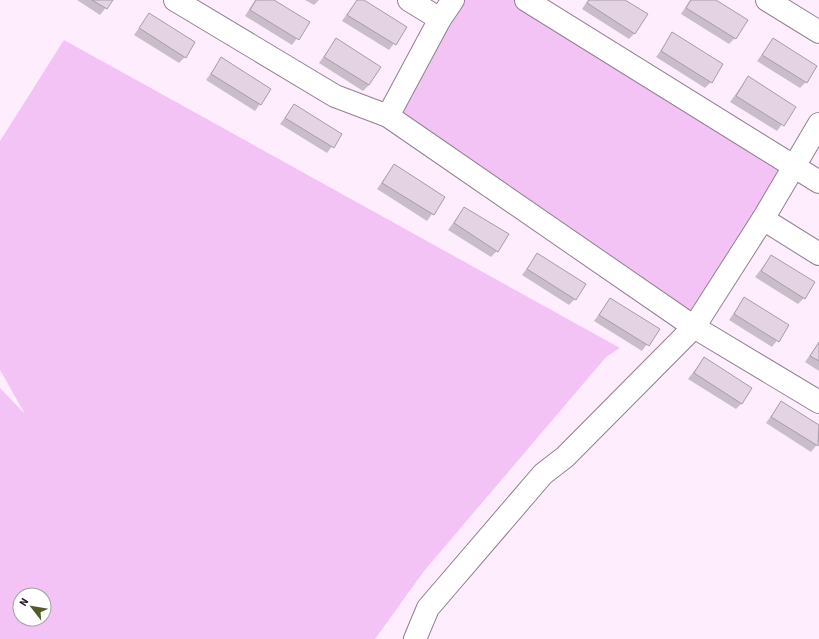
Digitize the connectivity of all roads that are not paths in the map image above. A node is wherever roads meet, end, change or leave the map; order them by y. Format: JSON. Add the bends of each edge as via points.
{"nodes":[{"id":1,"x":175,"y":0,"type":"edge"},
{"id":2,"x":409,"y":0,"type":"edge"},
{"id":3,"x":453,"y":0,"type":"edge"},
{"id":4,"x":526,"y":0,"type":"edge"},
{"id":5,"x":767,"y":0,"type":"edge"},
{"id":6,"x":440,"y":19,"type":"junction"},
{"id":7,"x":819,"y":32,"type":"edge"},
{"id":8,"x":388,"y":116,"type":"junction"},
{"id":9,"x":819,"y":124,"type":"edge"},
{"id":10,"x":794,"y":166,"type":"junction"},
{"id":11,"x":819,"y":182,"type":"edge"},
{"id":12,"x":762,"y":219,"type":"junction"},
{"id":13,"x":819,"y":254,"type":"edge"},
{"id":14,"x":694,"y":327,"type":"junction"},
{"id":15,"x":819,"y":402,"type":"edge"},
{"id":16,"x":415,"y":639,"type":"edge"}],
"edges":[{"from":1,"to":8,"type":"street","via":[[336,96]]},
{"from":2,"to":6,"type":"street"},
{"from":3,"to":6,"type":"street"},
{"from":4,"to":10,"type":"street"},
{"from":5,"to":7,"type":"street"},
{"from":6,"to":8,"type":"street"},
{"from":8,"to":14,"type":"street"},
{"from":9,"to":10,"type":"street"},
{"from":10,"to":11,"type":"street"},
{"from":10,"to":12,"type":"street"},
{"from":12,"to":13,"type":"street"},
{"from":12,"to":14,"type":"street"},
{"from":14,"to":15,"type":"street"},
{"from":14,"to":16,"type":"street","via":[[565,457],[543,474],[428,608]]}]}
